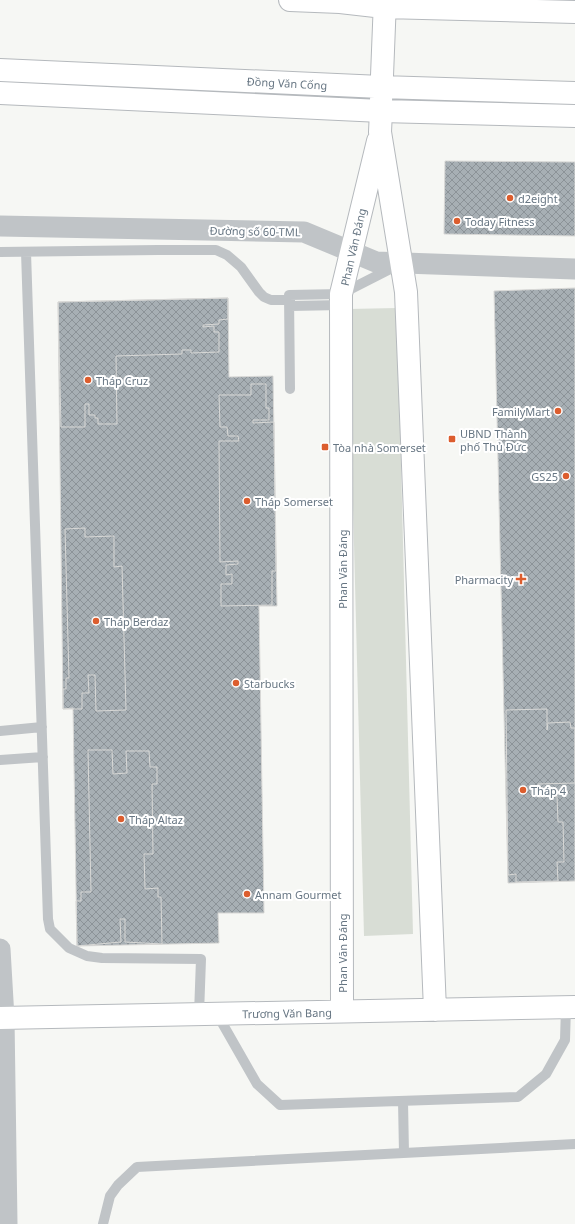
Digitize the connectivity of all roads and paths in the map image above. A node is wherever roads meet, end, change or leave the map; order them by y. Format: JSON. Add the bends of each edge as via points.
{"nodes":[{"id":1,"x":290,"y":0,"type":"edge"},
{"id":2,"x":385,"y":3,"type":"edge"},
{"id":3,"x":575,"y":12,"type":"edge"},
{"id":4,"x":0,"y":70,"type":"edge"},
{"id":5,"x":381,"y":87,"type":"junction"},
{"id":6,"x":0,"y":93,"type":"edge"},
{"id":7,"x":575,"y":93,"type":"edge"},
{"id":8,"x":381,"y":111,"type":"junction"},
{"id":9,"x":575,"y":116,"type":"edge"},
{"id":10,"x":380,"y":132,"type":"junction"},
{"id":11,"x":0,"y":226,"type":"edge"},
{"id":12,"x":0,"y":252,"type":"edge"},
{"id":13,"x":26,"y":252,"type":"junction"},
{"id":14,"x":351,"y":252,"type":"junction"},
{"id":15,"x":402,"y":263,"type":"junction"},
{"id":16,"x":575,"y":269,"type":"edge"},
{"id":17,"x":290,"y":300,"type":"junction"},
{"id":18,"x":341,"y":300,"type":"junction"},
{"id":19,"x":290,"y":389,"type":"dead end"},
{"id":20,"x":42,"y":727,"type":"junction"},
{"id":21,"x":0,"y":731,"type":"edge"},
{"id":22,"x":43,"y":757,"type":"junction"},
{"id":23,"x":0,"y":760,"type":"edge"},
{"id":24,"x":0,"y":949,"type":"edge"},
{"id":25,"x":571,"y":1007,"type":"edge"},
{"id":26,"x":435,"y":1010,"type":"junction"},
{"id":27,"x":342,"y":1012,"type":"junction"},
{"id":28,"x":208,"y":1014,"type":"junction"},
{"id":29,"x":2,"y":1018,"type":"edge"},
{"id":30,"x":403,"y":1101,"type":"junction"},
{"id":31,"x":575,"y":1144,"type":"edge"},
{"id":32,"x":404,"y":1153,"type":"junction"},
{"id":33,"x":7,"y":1224,"type":"edge"},
{"id":34,"x":103,"y":1224,"type":"edge"}],
"edges":[{"from":1,"to":2,"type":"street"},
{"from":2,"to":3,"type":"street"},
{"from":2,"to":5,"type":"street","name":"Phan Văn Đáng"},
{"from":4,"to":5,"type":"street","name":"Đồng Văn Cống"},
{"from":5,"to":7,"type":"street","name":"Đồng Văn Cống"},
{"from":5,"to":8,"type":"street","name":"Phan Văn Đáng"},
{"from":6,"to":8,"type":"street","name":"Đồng Văn Cống"},
{"from":8,"to":9,"type":"street","name":"Đồng Văn Cống"},
{"from":8,"to":10,"type":"street","name":"Phan Văn Đáng"},
{"from":10,"to":14,"type":"street","name":"Phan Văn Đáng"},
{"from":10,"to":15,"type":"street","name":"Phan Văn Đáng"},
{"from":11,"to":14,"type":"street","name":"Đường số 60-TML","via":[[304,232]]},
{"from":12,"to":13,"type":"lane"},
{"from":13,"to":17,"type":"lane","via":[[216,250],[227,255],[241,267],[264,297],[271,300]]},
{"from":13,"to":20,"type":"lane"},
{"from":14,"to":15,"type":"street","name":"Đường số 60-TML","via":[[376,262]]},
{"from":14,"to":18,"type":"street","name":"Phan Văn Đáng"},
{"from":15,"to":16,"type":"street","name":"Đường số 60-TML"},
{"from":15,"to":18,"type":"lane"},
{"from":15,"to":26,"type":"street","name":"Phan Văn Đáng","via":[[407,300]]},
{"from":17,"to":18,"type":"lane"},
{"from":17,"to":19,"type":"lane"},
{"from":18,"to":27,"type":"street","name":"Phan Văn Đáng"},
{"from":20,"to":21,"type":"lane"},
{"from":20,"to":22,"type":"lane"},
{"from":22,"to":23,"type":"lane"},
{"from":22,"to":28,"type":"lane","via":[[50,929],[69,948],[87,956],[201,959]]},
{"from":24,"to":29,"type":"street"},
{"from":25,"to":26,"type":"street","name":"Trương Văn Bang"},
{"from":25,"to":30,"type":"lane","via":[[565,1040],[546,1074],[518,1097]]},
{"from":26,"to":27,"type":"street","name":"Trương Văn Bang"},
{"from":27,"to":28,"type":"street","name":"Trương Văn Bang"},
{"from":28,"to":29,"type":"street","name":"Trương Văn Bang"},
{"from":28,"to":30,"type":"lane","via":[[257,1084],[280,1106]]},
{"from":29,"to":33,"type":"street"},
{"from":30,"to":32,"type":"lane"},
{"from":31,"to":32,"type":"lane"},
{"from":32,"to":34,"type":"lane","via":[[137,1167],[110,1196]]}]}
